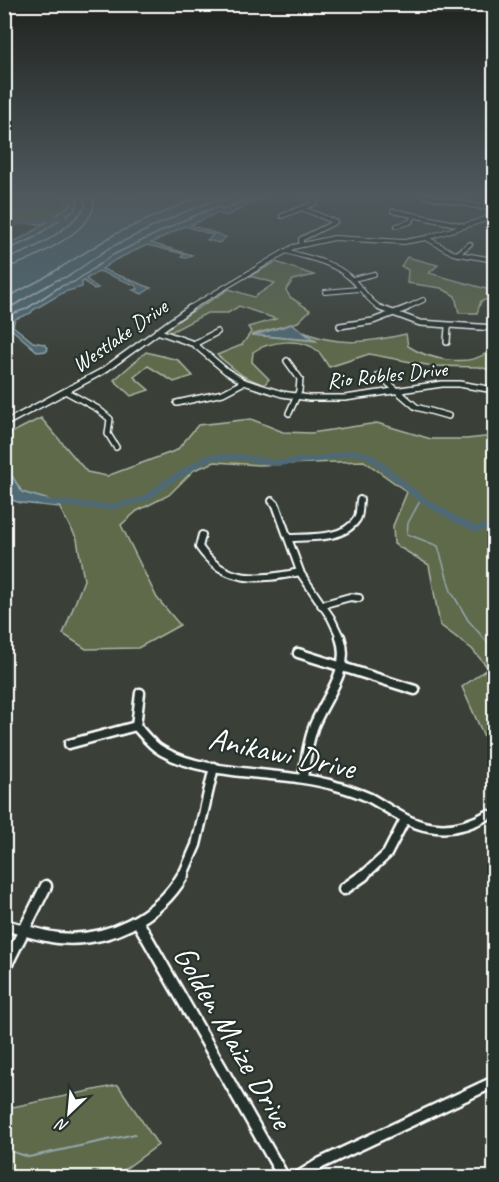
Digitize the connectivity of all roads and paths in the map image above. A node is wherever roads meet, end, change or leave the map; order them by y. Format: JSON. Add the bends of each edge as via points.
{"nodes":[{"id":1,"x":286,"y":251,"type":"joint"},
{"id":2,"x":451,"y":251,"type":"edge"},
{"id":3,"x":461,"y":251,"type":"edge"},
{"id":4,"x":457,"y":254,"type":"junction"},
{"id":5,"x":495,"y":260,"type":"edge"},
{"id":6,"x":374,"y":274,"type":"dead end"},
{"id":7,"x":353,"y":279,"type":"junction"},
{"id":8,"x":359,"y":289,"type":"junction"},
{"id":9,"x":325,"y":292,"type":"dead end"},
{"id":10,"x":423,"y":300,"type":"dead end"},
{"id":11,"x":394,"y":315,"type":"junction"},
{"id":12,"x":340,"y":326,"type":"dead end"},
{"id":13,"x":448,"y":327,"type":"junction"},
{"id":14,"x":495,"y":328,"type":"edge"},
{"id":15,"x":157,"y":331,"type":"junction"},
{"id":16,"x":217,"y":332,"type":"dead end"},
{"id":17,"x":447,"y":342,"type":"dead end"},
{"id":18,"x":194,"y":344,"type":"junction"},
{"id":19,"x":287,"y":361,"type":"dead end"},
{"id":20,"x":380,"y":375,"type":"dead end"},
{"id":21,"x":244,"y":382,"type":"junction"},
{"id":22,"x":495,"y":390,"type":"edge"},
{"id":23,"x":395,"y":391,"type":"junction"},
{"id":24,"x":67,"y":392,"type":"junction"},
{"id":25,"x":296,"y":396,"type":"junction"},
{"id":26,"x":177,"y":403,"type":"dead end"},
{"id":27,"x":289,"y":413,"type":"dead end"},
{"id":28,"x":448,"y":416,"type":"dead end"},
{"id":29,"x":4,"y":424,"type":"edge"},
{"id":30,"x":116,"y":447,"type":"dead end"},
{"id":31,"x":360,"y":500,"type":"dead end"},
{"id":32,"x":272,"y":501,"type":"dead end"},
{"id":33,"x":202,"y":535,"type":"dead end"},
{"id":34,"x":289,"y":538,"type":"junction"},
{"id":35,"x":300,"y":572,"type":"junction"},
{"id":36,"x":359,"y":598,"type":"dead end"},
{"id":37,"x":321,"y":605,"type":"junction"},
{"id":38,"x":298,"y":653,"type":"dead end"},
{"id":39,"x":342,"y":667,"type":"junction"},
{"id":40,"x":416,"y":690,"type":"dead end"},
{"id":41,"x":140,"y":693,"type":"dead end"},
{"id":42,"x":136,"y":726,"type":"junction"},
{"id":43,"x":69,"y":744,"type":"dead end"},
{"id":44,"x":214,"y":767,"type":"junction"},
{"id":45,"x":303,"y":778,"type":"junction"},
{"id":46,"x":488,"y":815,"type":"dead end"},
{"id":47,"x":404,"y":820,"type":"junction"},
{"id":48,"x":46,"y":886,"type":"dead end"},
{"id":49,"x":344,"y":889,"type":"dead end"},
{"id":50,"x":138,"y":922,"type":"junction"},
{"id":51,"x":4,"y":925,"type":"edge"},
{"id":52,"x":24,"y":930,"type":"junction"},
{"id":53,"x":4,"y":970,"type":"edge"},
{"id":54,"x":495,"y":1082,"type":"edge"},
{"id":55,"x":284,"y":1178,"type":"edge"},
{"id":56,"x":297,"y":1178,"type":"edge"}],
"edges":[{"from":1,"to":7,"type":"street","via":[[336,268]]},
{"from":1,"to":15,"type":"street","name":"Westlake Drive"},
{"from":2,"to":4,"type":"street"},
{"from":3,"to":4,"type":"street"},
{"from":4,"to":5,"type":"street"},
{"from":6,"to":7,"type":"street"},
{"from":7,"to":8,"type":"street"},
{"from":8,"to":9,"type":"street"},
{"from":8,"to":11,"type":"street","via":[[375,306]]},
{"from":10,"to":11,"type":"street"},
{"from":11,"to":12,"type":"street","via":[[365,325]]},
{"from":11,"to":13,"type":"street"},
{"from":13,"to":14,"type":"street"},
{"from":13,"to":17,"type":"street"},
{"from":15,"to":18,"type":"street","name":"Rio Robles Drive"},
{"from":15,"to":24,"type":"street","name":"Westlake Drive"},
{"from":16,"to":18,"type":"street"},
{"from":18,"to":21,"type":"street","name":"Rio Robles Drive"},
{"from":19,"to":25,"type":"street","via":[[301,376]]},
{"from":20,"to":23,"type":"street"},
{"from":21,"to":25,"type":"street","name":"Rio Robles Drive"},
{"from":21,"to":26,"type":"street","via":[[223,393]]},
{"from":22,"to":23,"type":"street","name":"Rio Robles Drive","via":[[442,384]]},
{"from":23,"to":25,"type":"street","name":"Rio Robles Drive","via":[[345,398]]},
{"from":23,"to":28,"type":"street","via":[[416,407]]},
{"from":24,"to":29,"type":"street","name":"Westlake Drive"},
{"from":24,"to":30,"type":"street","via":[[110,418],[107,439]]},
{"from":25,"to":27,"type":"street"},
{"from":31,"to":34,"type":"street","via":[[358,517],[335,534]]},
{"from":32,"to":34,"type":"street"},
{"from":33,"to":35,"type":"street","via":[[202,554],[222,572],[257,579]]},
{"from":34,"to":35,"type":"street"},
{"from":35,"to":37,"type":"street"},
{"from":36,"to":37,"type":"street"},
{"from":37,"to":39,"type":"street","via":[[342,639]]},
{"from":38,"to":39,"type":"street"},
{"from":39,"to":40,"type":"street"},
{"from":39,"to":45,"type":"street","via":[[306,746]]},
{"from":41,"to":42,"type":"street"},
{"from":42,"to":43,"type":"street"},
{"from":42,"to":44,"type":"street","name":"Anikawi Drive","via":[[149,742],[169,755]]},
{"from":44,"to":45,"type":"street","name":"Anikawi Drive"},
{"from":44,"to":50,"type":"street","via":[[187,869],[176,888]]},
{"from":45,"to":47,"type":"street","name":"Anikawi Drive","via":[[360,794]]},
{"from":46,"to":47,"type":"street","name":"Anikawi Drive","via":[[456,828],[435,828]]},
{"from":47,"to":49,"type":"street","via":[[383,862]]},
{"from":48,"to":52,"type":"street"},
{"from":50,"to":52,"type":"street","via":[[83,938]]},
{"from":50,"to":55,"type":"street","name":"Golden Maize Drive"},
{"from":51,"to":52,"type":"street"},
{"from":52,"to":53,"type":"street"},
{"from":54,"to":56,"type":"street","via":[[321,1163]]}]}
